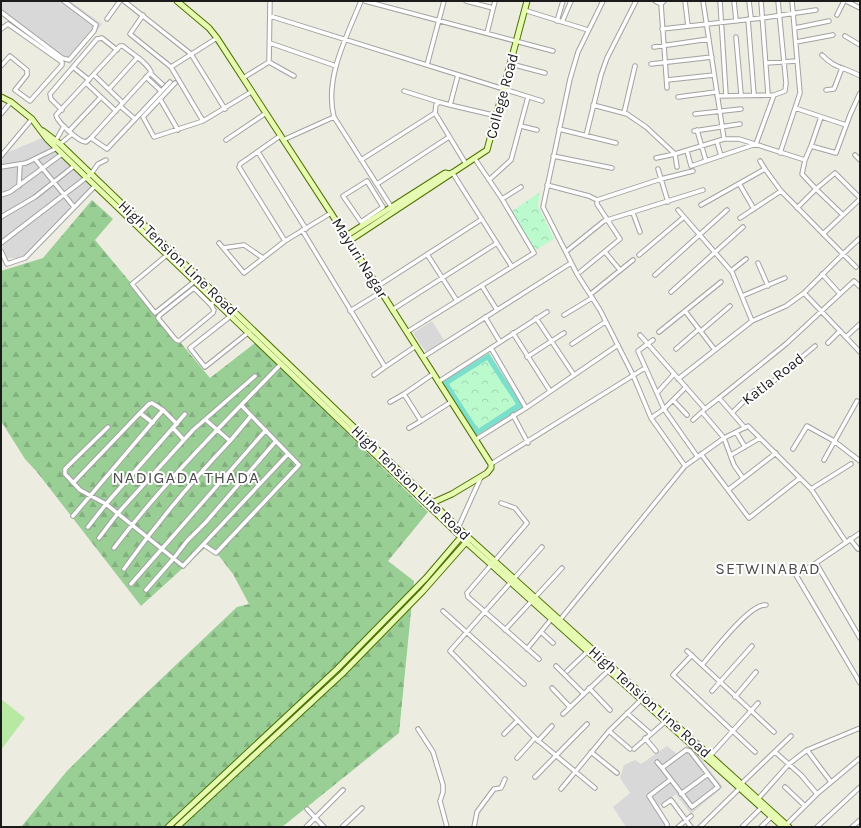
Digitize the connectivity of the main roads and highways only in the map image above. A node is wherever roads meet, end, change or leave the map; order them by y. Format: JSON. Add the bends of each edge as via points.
{"nodes":[{"id":1,"x":177,"y":1,"type":"edge"},
{"id":2,"x":526,"y":1,"type":"edge"},
{"id":3,"x":1,"y":97,"type":"edge"},
{"id":4,"x":42,"y":130,"type":"junction"},
{"id":5,"x":58,"y":144,"type":"junction"},
{"id":6,"x":376,"y":218,"type":"junction"},
{"id":7,"x":346,"y":236,"type":"junction"},
{"id":8,"x":349,"y":241,"type":"junction"},
{"id":9,"x":233,"y":314,"type":"junction"},
{"id":10,"x":353,"y":429,"type":"junction"},
{"id":11,"x":432,"y":503,"type":"junction"},
{"id":12,"x":467,"y":540,"type":"junction"},
{"id":13,"x":337,"y":669,"type":"junction"},
{"id":14,"x":342,"y":674,"type":"junction"},
{"id":15,"x":740,"y":786,"type":"junction"},
{"id":16,"x":763,"y":806,"type":"junction"},
{"id":17,"x":786,"y":826,"type":"edge"},
{"id":18,"x":168,"y":827,"type":"edge"},
{"id":19,"x":177,"y":827,"type":"edge"}],
"edges":[{"from":1,"to":7,"type":"main road","name":"Mayuri Nagar","via":[[217,38]]},
{"from":2,"to":6,"type":"main road","name":"College Road","via":[[487,150],[451,173],[445,173],[393,210]]},
{"from":3,"to":4,"type":"main road","name":"High Tension Line Road","via":[[12,102]]},
{"from":4,"to":5,"type":"main road","name":"High Tension Line Road"},
{"from":4,"to":5,"type":"main road","name":"High Tension Line Road","via":[[47,139]]},
{"from":5,"to":9,"type":"main road","name":"High Tension Line Road"},
{"from":5,"to":9,"type":"main road","name":"High Tension Line Road","via":[[62,154],[195,281],[199,288]]},
{"from":6,"to":7,"type":"main road"},
{"from":6,"to":8,"type":"main road"},
{"from":7,"to":8,"type":"main road","name":"Mayuri Nagar"},
{"from":8,"to":11,"type":"main road","name":"Mayuri Nagar","via":[[491,464],[490,471]]},
{"from":9,"to":10,"type":"main road","name":"High Tension Line Road"},
{"from":9,"to":10,"type":"main road","name":"High Tension Line Road","via":[[281,364]]},
{"from":10,"to":11,"type":"main road","name":"High Tension Line Road"},
{"from":10,"to":13,"type":"main road","name":"High Tension Line Road","via":[[428,507],[460,535],[460,539],[426,578]]},
{"from":11,"to":12,"type":"main road","name":"High Tension Line Road"},
{"from":12,"to":14,"type":"main road","via":[[423,591]]},
{"from":12,"to":15,"type":"main road","name":"High Tension Line Road"},
{"from":13,"to":14,"type":"main road"},
{"from":13,"to":18,"type":"main road"},
{"from":14,"to":19,"type":"main road"},
{"from":15,"to":16,"type":"main road"},
{"from":15,"to":16,"type":"main road","name":"High Tension Line Road","via":[[758,799]]},
{"from":16,"to":17,"type":"main road","name":"High Tension Line Road"}]}
